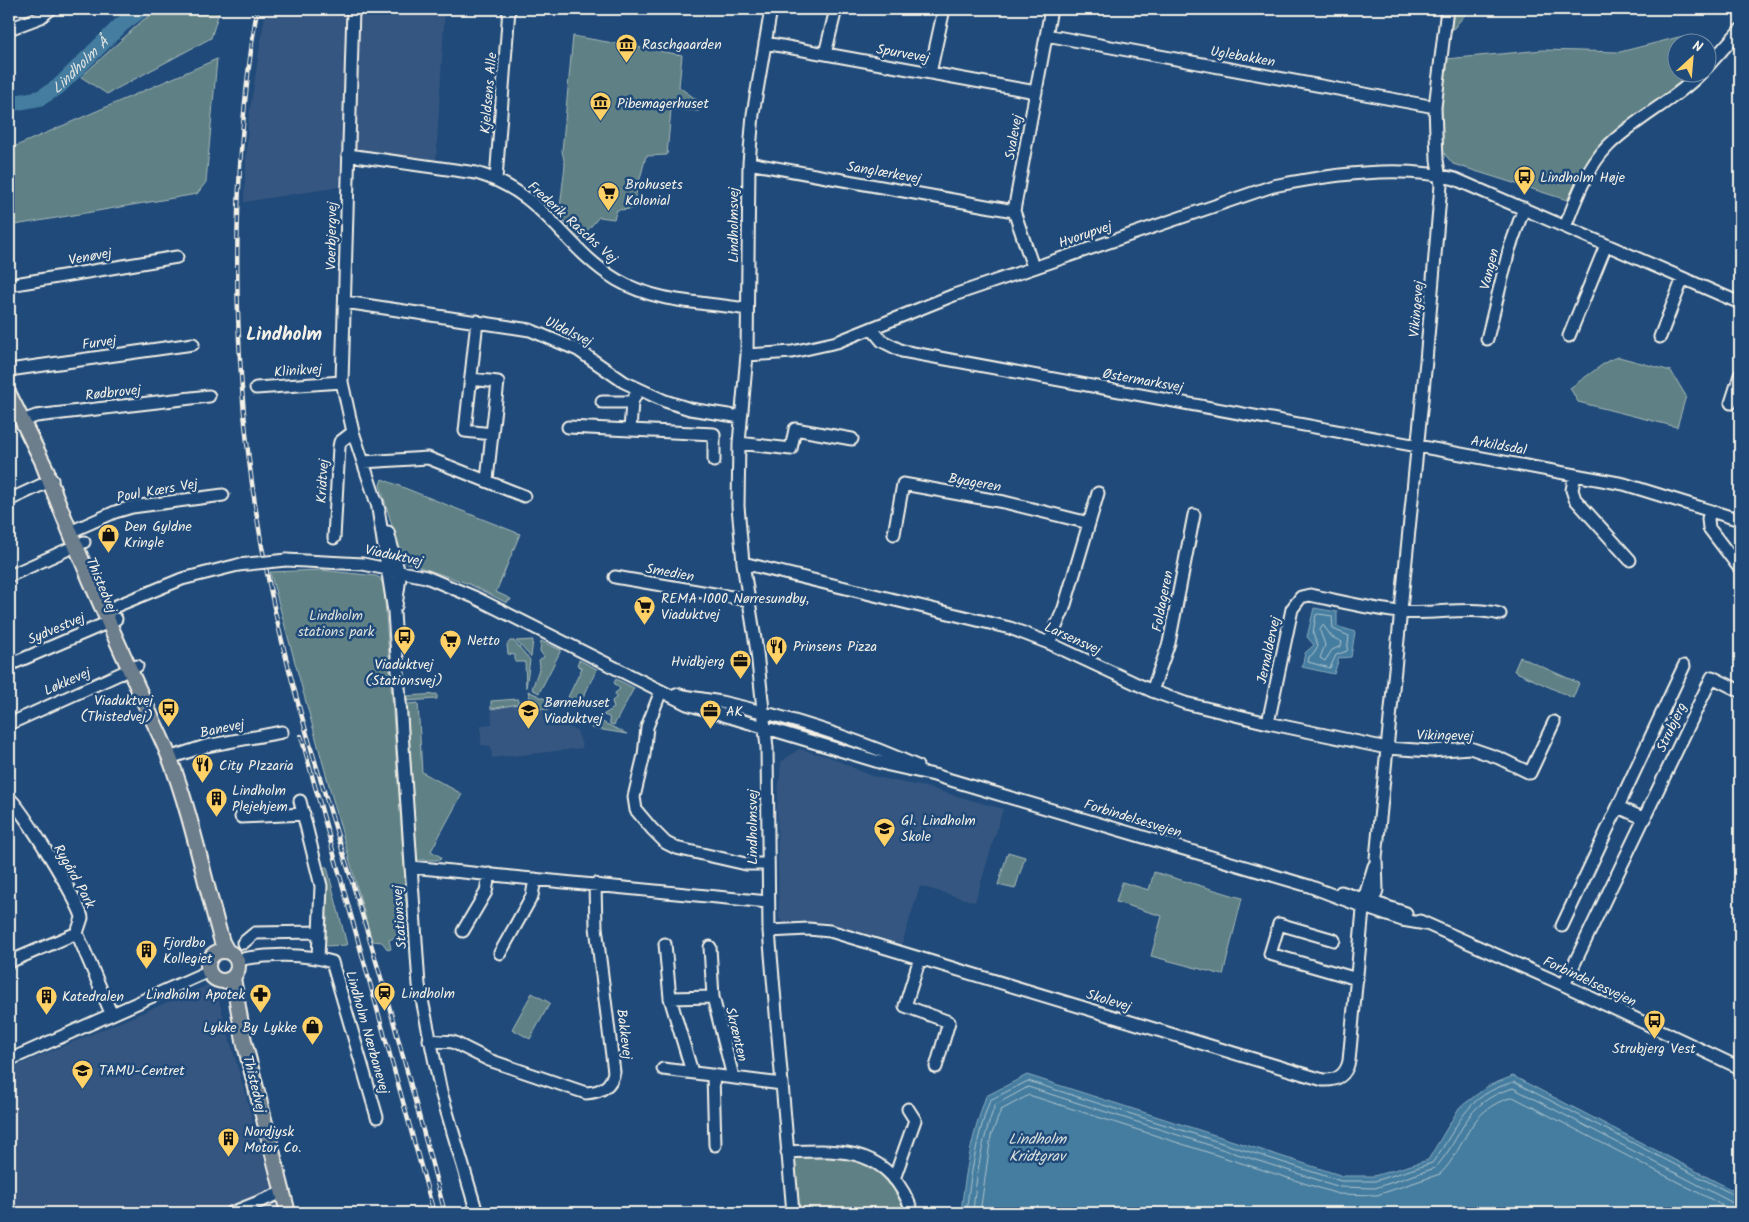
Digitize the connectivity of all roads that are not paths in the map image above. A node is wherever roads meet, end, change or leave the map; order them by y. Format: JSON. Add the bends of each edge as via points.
{"nodes":[{"id":1,"x":51,"y":9,"type":"edge"},
{"id":2,"x":353,"y":9,"type":"edge"},
{"id":3,"x":509,"y":9,"type":"edge"},
{"id":4,"x":771,"y":9,"type":"edge"},
{"id":5,"x":836,"y":9,"type":"edge"},
{"id":6,"x":944,"y":9,"type":"edge"},
{"id":7,"x":1050,"y":9,"type":"edge"},
{"id":8,"x":1447,"y":9,"type":"edge"},
{"id":9,"x":9,"y":29,"type":"edge"},
{"id":10,"x":1740,"y":30,"type":"edge"},
{"id":11,"x":1046,"y":35,"type":"junction"},
{"id":12,"x":765,"y":43,"type":"junction"},
{"id":13,"x":825,"y":54,"type":"junction"},
{"id":14,"x":1716,"y":57,"type":"edge"},
{"id":15,"x":930,"y":73,"type":"junction"},
{"id":16,"x":1692,"y":82,"type":"edge"},
{"id":17,"x":1036,"y":92,"type":"junction"},
{"id":18,"x":1435,"y":107,"type":"junction"},
{"id":19,"x":348,"y":155,"type":"junction"},
{"id":20,"x":749,"y":163,"type":"junction"},
{"id":21,"x":1440,"y":175,"type":"junction"},
{"id":22,"x":496,"y":179,"type":"junction"},
{"id":23,"x":1524,"y":208,"type":"junction"},
{"id":24,"x":1014,"y":212,"type":"junction"},
{"id":25,"x":1565,"y":227,"type":"junction"},
{"id":26,"x":1606,"y":245,"type":"junction"},
{"id":27,"x":177,"y":257,"type":"dead end"},
{"id":28,"x":1033,"y":267,"type":"junction"},
{"id":29,"x":1683,"y":278,"type":"junction"},
{"id":30,"x":9,"y":285,"type":"edge"},
{"id":31,"x":345,"y":302,"type":"junction"},
{"id":32,"x":1740,"y":303,"type":"edge"},
{"id":33,"x":748,"y":309,"type":"junction"},
{"id":34,"x":477,"y":321,"type":"junction"},
{"id":35,"x":872,"y":329,"type":"junction"},
{"id":36,"x":1569,"y":336,"type":"dead end"},
{"id":37,"x":1660,"y":337,"type":"dead end"},
{"id":38,"x":1487,"y":339,"type":"dead end"},
{"id":39,"x":193,"y":344,"type":"dead end"},
{"id":40,"x":747,"y":355,"type":"junction"},
{"id":41,"x":9,"y":370,"type":"edge"},
{"id":42,"x":1740,"y":376,"type":"edge"},
{"id":43,"x":471,"y":379,"type":"junction"},
{"id":44,"x":342,"y":382,"type":"junction"},
{"id":45,"x":256,"y":388,"type":"dead end"},
{"id":46,"x":638,"y":390,"type":"junction"},
{"id":47,"x":9,"y":394,"type":"edge"},
{"id":48,"x":209,"y":396,"type":"dead end"},
{"id":49,"x":602,"y":402,"type":"dead end"},
{"id":50,"x":632,"y":402,"type":"junction"},
{"id":51,"x":1731,"y":403,"type":"dead end"},
{"id":52,"x":741,"y":417,"type":"junction"},
{"id":53,"x":22,"y":421,"type":"junction"},
{"id":54,"x":568,"y":427,"type":"dead end"},
{"id":55,"x":630,"y":430,"type":"junction"},
{"id":56,"x":353,"y":432,"type":"junction"},
{"id":57,"x":492,"y":434,"type":"junction"},
{"id":58,"x":852,"y":439,"type":"dead end"},
{"id":59,"x":739,"y":443,"type":"junction"},
{"id":60,"x":1417,"y":446,"type":"junction"},
{"id":61,"x":714,"y":461,"type":"dead end"},
{"id":62,"x":363,"y":462,"type":"junction"},
{"id":63,"x":1575,"y":474,"type":"junction"},
{"id":64,"x":486,"y":480,"type":"junction"},
{"id":65,"x":51,"y":481,"type":"junction"},
{"id":66,"x":1098,"y":493,"type":"dead end"},
{"id":67,"x":223,"y":495,"type":"dead end"},
{"id":68,"x":524,"y":496,"type":"dead end"},
{"id":69,"x":9,"y":500,"type":"edge"},
{"id":70,"x":1710,"y":510,"type":"junction"},
{"id":71,"x":1194,"y":515,"type":"dead end"},
{"id":72,"x":1740,"y":520,"type":"edge"},
{"id":73,"x":1089,"y":523,"type":"junction"},
{"id":74,"x":74,"y":530,"type":"junction"},
{"id":75,"x":894,"y":534,"type":"dead end"},
{"id":76,"x":334,"y":538,"type":"dead end"},
{"id":77,"x":80,"y":544,"type":"junction"},
{"id":78,"x":1630,"y":560,"type":"dead end"},
{"id":79,"x":743,"y":563,"type":"junction"},
{"id":80,"x":393,"y":569,"type":"junction"},
{"id":81,"x":1740,"y":569,"type":"edge"},
{"id":82,"x":9,"y":576,"type":"edge"},
{"id":83,"x":615,"y":577,"type":"dead end"},
{"id":84,"x":749,"y":600,"type":"junction"},
{"id":85,"x":1400,"y":612,"type":"junction"},
{"id":86,"x":1500,"y":614,"type":"dead end"},
{"id":87,"x":110,"y":615,"type":"junction"},
{"id":88,"x":1049,"y":643,"type":"junction"},
{"id":89,"x":9,"y":665,"type":"edge"},
{"id":90,"x":1684,"y":666,"type":"dead end"},
{"id":91,"x":133,"y":668,"type":"junction"},
{"id":92,"x":661,"y":690,"type":"junction"},
{"id":93,"x":1152,"y":691,"type":"junction"},
{"id":94,"x":1740,"y":691,"type":"edge"},
{"id":95,"x":764,"y":714,"type":"junction"},
{"id":96,"x":1554,"y":722,"type":"dead end"},
{"id":97,"x":1268,"y":723,"type":"junction"},
{"id":98,"x":9,"y":724,"type":"edge"},
{"id":99,"x":766,"y":729,"type":"junction"},
{"id":100,"x":282,"y":732,"type":"dead end"},
{"id":101,"x":1387,"y":748,"type":"junction"},
{"id":102,"x":169,"y":758,"type":"junction"},
{"id":103,"x":934,"y":775,"type":"junction"},
{"id":104,"x":9,"y":798,"type":"edge"},
{"id":105,"x":300,"y":801,"type":"dead end"},
{"id":106,"x":1618,"y":807,"type":"junction"},
{"id":107,"x":304,"y":814,"type":"junction"},
{"id":108,"x":241,"y":818,"type":"dead end"},
{"id":109,"x":1645,"y":819,"type":"junction"},
{"id":110,"x":767,"y":864,"type":"junction"},
{"id":111,"x":411,"y":867,"type":"junction"},
{"id":112,"x":489,"y":874,"type":"junction"},
{"id":113,"x":535,"y":878,"type":"junction"},
{"id":114,"x":595,"y":884,"type":"junction"},
{"id":115,"x":208,"y":895,"type":"junction"},
{"id":116,"x":768,"y":902,"type":"junction"},
{"id":117,"x":1367,"y":903,"type":"junction"},
{"id":118,"x":1562,"y":926,"type":"dead end"},
{"id":119,"x":463,"y":931,"type":"dead end"},
{"id":120,"x":769,"y":931,"type":"junction"},
{"id":121,"x":319,"y":932,"type":"junction"},
{"id":122,"x":77,"y":933,"type":"junction"},
{"id":123,"x":1334,"y":940,"type":"dead end"},
{"id":124,"x":243,"y":943,"type":"dead end"},
{"id":125,"x":665,"y":944,"type":"dead end"},
{"id":126,"x":710,"y":947,"type":"dead end"},
{"id":127,"x":500,"y":953,"type":"dead end"},
{"id":128,"x":212,"y":956,"type":"junction"},
{"id":129,"x":232,"y":956,"type":"junction"},
{"id":130,"x":318,"y":958,"type":"junction"},
{"id":131,"x":920,"y":958,"type":"junction"},
{"id":132,"x":9,"y":962,"type":"edge"},
{"id":133,"x":209,"y":970,"type":"junction"},
{"id":134,"x":226,"y":979,"type":"junction"},
{"id":135,"x":1357,"y":979,"type":"junction"},
{"id":136,"x":1564,"y":985,"type":"junction"},
{"id":137,"x":713,"y":997,"type":"junction"},
{"id":138,"x":670,"y":998,"type":"junction"},
{"id":139,"x":111,"y":1013,"type":"junction"},
{"id":140,"x":430,"y":1040,"type":"junction"},
{"id":141,"x":9,"y":1060,"type":"edge"},
{"id":142,"x":936,"y":1067,"type":"dead end"},
{"id":143,"x":662,"y":1068,"type":"dead end"},
{"id":144,"x":1740,"y":1068,"type":"edge"},
{"id":145,"x":692,"y":1072,"type":"junction"},
{"id":146,"x":713,"y":1075,"type":"junction"},
{"id":147,"x":733,"y":1078,"type":"junction"},
{"id":148,"x":782,"y":1084,"type":"junction"},
{"id":149,"x":908,"y":1109,"type":"dead end"},
{"id":150,"x":377,"y":1117,"type":"dead end"},
{"id":151,"x":715,"y":1145,"type":"dead end"},
{"id":152,"x":787,"y":1152,"type":"junction"},
{"id":153,"x":894,"y":1179,"type":"junction"},
{"id":154,"x":281,"y":1193,"type":"junction"},
{"id":155,"x":231,"y":1213,"type":"edge"},
{"id":156,"x":288,"y":1213,"type":"edge"},
{"id":157,"x":477,"y":1213,"type":"edge"},
{"id":158,"x":792,"y":1213,"type":"edge"},
{"id":159,"x":913,"y":1213,"type":"edge"}],
"edges":[{"from":1,"to":9,"type":"street"},
{"from":2,"to":19,"type":"street","name":"Voerbjergvej"},
{"from":3,"to":22,"type":"street","name":"Kjeldsens Alle"},
{"from":4,"to":12,"type":"street","name":"Lindholmsvej"},
{"from":5,"to":13,"type":"street"},
{"from":6,"to":15,"type":"street"},
{"from":7,"to":11,"type":"street","name":"Svalevej"},
{"from":8,"to":18,"type":"street","name":"Vikingevej"},
{"from":10,"to":14,"type":"street"},
{"from":11,"to":17,"type":"street","name":"Svalevej"},
{"from":11,"to":18,"type":"street","name":"Uglebakken"},
{"from":12,"to":13,"type":"street","name":"Spurvevej"},
{"from":12,"to":20,"type":"street","name":"Lindholmsvej"},
{"from":13,"to":15,"type":"street","name":"Spurvevej"},
{"from":15,"to":17,"type":"street","name":"Spurvevej"},
{"from":16,"to":25,"type":"street","via":[[1608,146],[1583,184]]},
{"from":17,"to":24,"type":"street","name":"Svalevej"},
{"from":18,"to":21,"type":"street","name":"Vikingevej"},
{"from":19,"to":22,"type":"street","name":"Frederik Raschs Vej","via":[[476,173]]},
{"from":19,"to":31,"type":"street","name":"Voerbjergvej"},
{"from":20,"to":24,"type":"street","name":"Sanglærkevej"},
{"from":20,"to":33,"type":"street","name":"Lindholmsvej"},
{"from":21,"to":23,"type":"street"},
{"from":21,"to":28,"type":"street","name":"Hvorupvej","via":[[1401,171],[1273,186]]},
{"from":21,"to":60,"type":"street","name":"Vikingevej","via":[[1442,185]]},
{"from":22,"to":33,"type":"street","name":"Frederik Raschs Vej","via":[[536,204],[596,265],[616,280],[658,296]]},
{"from":23,"to":25,"type":"street"},
{"from":23,"to":38,"type":"street","name":"Vangen","via":[[1508,250]]},
{"from":24,"to":28,"type":"street","name":"Svalevej"},
{"from":25,"to":26,"type":"street"},
{"from":26,"to":29,"type":"street"},
{"from":26,"to":36,"type":"street"},
{"from":27,"to":30,"type":"street","name":"Venøvej"},
{"from":28,"to":35,"type":"street","name":"Hvorupvej"},
{"from":29,"to":32,"type":"street"},
{"from":29,"to":37,"type":"street"},
{"from":31,"to":34,"type":"street","name":"Uldalsvej"},
{"from":31,"to":44,"type":"street","name":"Voerbjergvej"},
{"from":33,"to":40,"type":"street","name":"Lindholmsvej"},
{"from":34,"to":43,"type":"street"},
{"from":34,"to":46,"type":"street","name":"Uldalsvej","via":[[530,330],[557,340],[578,350]]},
{"from":35,"to":40,"type":"street","name":"Hvorupvej","via":[[814,348]]},
{"from":35,"to":60,"type":"street","name":"Østermarksvej","via":[[882,341],[902,352]]},
{"from":39,"to":41,"type":"street","name":"Furvej"},
{"from":40,"to":52,"type":"street","name":"Lindholmsvej"},
{"from":42,"to":51,"type":"street"},
{"from":43,"to":57,"type":"street","via":[[465,430]]},
{"from":43,"to":57,"type":"street","via":[[498,382]]},
{"from":44,"to":45,"type":"street","name":"Klinikvej"},
{"from":44,"to":56,"type":"street","name":"Voerbjergvej"},
{"from":46,"to":50,"type":"street"},
{"from":46,"to":52,"type":"street","name":"Uldalsvej","via":[[690,410]]},
{"from":47,"to":53,"type":"main road","name":"Thistedvej"},
{"from":48,"to":53,"type":"street","name":"Rødbrovej","via":[[36,416]]},
{"from":49,"to":50,"type":"street"},
{"from":50,"to":55,"type":"street"},
{"from":52,"to":59,"type":"street","name":"Lindholmsvej"},
{"from":53,"to":65,"type":"main road","name":"Thistedvej"},
{"from":54,"to":55,"type":"street"},
{"from":55,"to":61,"type":"street","via":[[714,434]]},
{"from":56,"to":62,"type":"street","name":"Voerbjergvej"},
{"from":56,"to":76,"type":"street","name":"Kridtvej","via":[[338,447]]},
{"from":57,"to":64,"type":"street"},
{"from":58,"to":59,"type":"street","via":[[795,429],[791,449]]},
{"from":59,"to":79,"type":"street","name":"Lindholmsvej","via":[[738,506]]},
{"from":60,"to":63,"type":"street","name":"Arkildsdal"},
{"from":60,"to":85,"type":"street","name":"Vikingevej"},
{"from":62,"to":64,"type":"street","via":[[428,458]]},
{"from":62,"to":80,"type":"street","name":"Voerbjergvej"},
{"from":63,"to":70,"type":"street","name":"Arkildsdal","via":[[1624,484]]},
{"from":63,"to":78,"type":"street","via":[[1572,490],[1575,498]]},
{"from":64,"to":68,"type":"street"},
{"from":65,"to":69,"type":"street"},
{"from":65,"to":74,"type":"main road","name":"Thistedvej"},
{"from":66,"to":73,"type":"street"},
{"from":67,"to":74,"type":"street","name":"Poul Kærs Vej","via":[[132,507]]},
{"from":70,"to":72,"type":"street","name":"Arkildsdal"},
{"from":70,"to":81,"type":"street","via":[[1709,528]]},
{"from":71,"to":93,"type":"street","name":"Foldageren","via":[[1168,643]]},
{"from":73,"to":75,"type":"street","name":"Byageren","via":[[1004,502],[903,484]]},
{"from":73,"to":88,"type":"street","via":[[1064,608]]},
{"from":74,"to":77,"type":"main road","name":"Thistedvej"},
{"from":77,"to":82,"type":"street"},
{"from":77,"to":87,"type":"main road","name":"Thistedvej"},
{"from":79,"to":84,"type":"street","name":"Lindholmsvej"},
{"from":79,"to":88,"type":"street","name":"Larsensvej","via":[[1010,628]]},
{"from":80,"to":87,"type":"street","name":"Viaduktvej","bridge":true,"via":[[346,561],[286,560],[238,564],[182,579]]},
{"from":80,"to":92,"type":"street","name":"Viaduktvej","via":[[426,577],[474,597]]},
{"from":80,"to":111,"type":"street","name":"Stationsvej"},
{"from":83,"to":84,"type":"street","name":"Smedien"},
{"from":84,"to":95,"type":"street","name":"Lindholmsvej"},
{"from":85,"to":86,"type":"street","via":[[1485,610]]},
{"from":85,"to":97,"type":"street","name":"Jernaldervej","via":[[1310,595],[1301,597],[1292,609]]},
{"from":85,"to":101,"type":"street","name":"Vikingevej"},
{"from":87,"to":89,"type":"street","name":"Sydvestvej"},
{"from":87,"to":91,"type":"main road","name":"Thistedvej"},
{"from":88,"to":93,"type":"street","name":"Larsensvej"},
{"from":90,"to":106,"type":"street","name":"Strubjerg"},
{"from":91,"to":98,"type":"street","name":"Løkkevej"},
{"from":91,"to":102,"type":"main road","name":"Thistedvej","via":[[143,680],[150,710]]},
{"from":92,"to":95,"type":"street","name":"Viaduktvej"},
{"from":92,"to":99,"type":"street","name":"Viaduktvej","via":[[687,704]]},
{"from":92,"to":110,"type":"street","via":[[647,727],[634,798],[636,810],[666,843],[676,848],[746,864]]},
{"from":93,"to":97,"type":"street","name":"Larsensvej","via":[[1185,703]]},
{"from":94,"to":109,"type":"street","name":"Strubjerg","via":[[1712,677]]},
{"from":95,"to":99,"type":"street","name":"Lindholmsvej"},
{"from":95,"to":103,"type":"street","name":"Forbindelsesvejen","via":[[851,740]]},
{"from":96,"to":101,"type":"street","name":"Vikingevej","via":[[1530,773],[1470,748],[1432,751]]},
{"from":97,"to":101,"type":"street","name":"Larsensvej"},
{"from":99,"to":103,"type":"street","name":"Forbindelsesvejen"},
{"from":99,"to":110,"type":"street","name":"Lindholmsvej"},
{"from":100,"to":102,"type":"street","name":"Banevej","via":[[206,746]]},
{"from":101,"to":117,"type":"street","name":"Vikingevej","via":[[1375,862]]},
{"from":102,"to":115,"type":"main road","name":"Thistedvej"},
{"from":103,"to":117,"type":"street","name":"Forbindelsesvejen","via":[[1324,891],[1340,899]]},
{"from":104,"to":122,"type":"street","name":"Rygård Park","via":[[82,915]]},
{"from":105,"to":107,"type":"street"},
{"from":106,"to":109,"type":"street"},
{"from":106,"to":118,"type":"street","name":"Strubjerg"},
{"from":107,"to":108,"type":"street"},
{"from":107,"to":121,"type":"street","via":[[321,886]]},
{"from":109,"to":136,"type":"street","name":"Strubjerg"},
{"from":110,"to":116,"type":"street","name":"Lindholmsvej"},
{"from":111,"to":112,"type":"street"},
{"from":111,"to":140,"type":"street","name":"Stationsvej","via":[[420,985]]},
{"from":112,"to":113,"type":"street"},
{"from":112,"to":119,"type":"street","via":[[486,892]]},
{"from":113,"to":114,"type":"street"},
{"from":113,"to":127,"type":"street","via":[[532,896]]},
{"from":114,"to":116,"type":"street"},
{"from":114,"to":140,"type":"street","name":"Bakkevej","via":[[596,927],[614,1072],[609,1085],[597,1092],[586,1093],[489,1060],[453,1042]]},
{"from":115,"to":128,"type":"main road","name":"Thistedvej"},
{"from":115,"to":129,"type":"main road","name":"Thistedvej","via":[[222,942]]},
{"from":116,"to":120,"type":"street","name":"Lindholmsvej"},
{"from":117,"to":135,"type":"street","name":"Skolevej"},
{"from":117,"to":136,"type":"street","name":"Forbindelsesvejen","via":[[1402,920],[1426,924]]},
{"from":120,"to":131,"type":"street","name":"Skolevej","via":[[830,931]]},
{"from":120,"to":148,"type":"street","name":"Lindholmsvej"},
{"from":121,"to":124,"type":"street","via":[[255,933]]},
{"from":121,"to":130,"type":"street"},
{"from":122,"to":132,"type":"street"},
{"from":122,"to":139,"type":"street"},
{"from":123,"to":135,"type":"street","via":[[1279,924],[1270,954]]},
{"from":125,"to":138,"type":"street"},
{"from":126,"to":137,"type":"street","name":"Skrænten"},
{"from":128,"to":129,"type":"main road","via":[[222,951]]},
{"from":128,"to":133,"type":"main road","via":[[208,962]]},
{"from":129,"to":130,"type":"street"},
{"from":129,"to":134,"type":"main road","via":[[238,970]]},
{"from":130,"to":150,"type":"street","name":"Lindholm Nærbanevej","via":[[332,962]]},
{"from":131,"to":135,"type":"street","name":"Skolevej","via":[[1324,1080],[1338,1078],[1347,1069]]},
{"from":131,"to":142,"type":"street","via":[[905,1006],[949,1022]]},
{"from":133,"to":134,"type":"main road","via":[[214,978]]},
{"from":133,"to":139,"type":"street"},
{"from":134,"to":154,"type":"main road","name":"Thistedvej"},
{"from":136,"to":144,"type":"street","name":"Forbindelsesvejen"},
{"from":137,"to":138,"type":"street","name":"Skrænten"},
{"from":137,"to":147,"type":"street","name":"Skrænten"},
{"from":138,"to":145,"type":"street"},
{"from":139,"to":141,"type":"street"},
{"from":140,"to":157,"type":"street","name":"Stationsvej","via":[[441,1092]]},
{"from":143,"to":145,"type":"street","name":"Skrænten"},
{"from":145,"to":146,"type":"street","name":"Skrænten"},
{"from":146,"to":147,"type":"street","name":"Skrænten"},
{"from":146,"to":151,"type":"street"},
{"from":147,"to":148,"type":"street","name":"Skrænten"},
{"from":148,"to":152,"type":"street","name":"Lindholmsvej"},
{"from":149,"to":153,"type":"street","via":[[914,1120]]},
{"from":152,"to":153,"type":"street","via":[[847,1151],[871,1160]]},
{"from":152,"to":158,"type":"street","name":"Lindholmsvej"},
{"from":153,"to":159,"type":"street"},
{"from":154,"to":155,"type":"street"},
{"from":154,"to":156,"type":"main road","name":"Thistedvej"}]}
